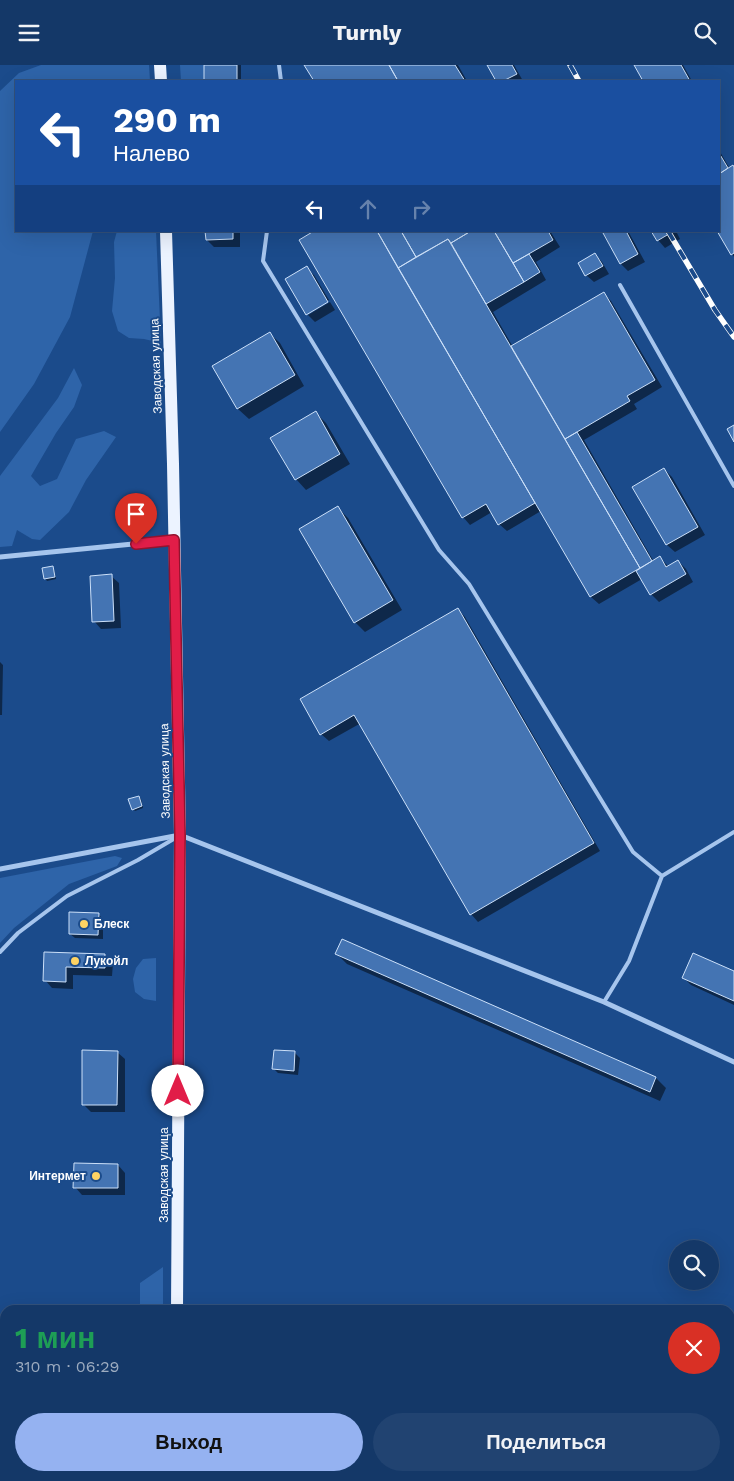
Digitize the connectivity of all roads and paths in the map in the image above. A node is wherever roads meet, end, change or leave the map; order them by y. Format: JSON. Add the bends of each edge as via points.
{"nodes":[{"id":1,"x":160,"y":65,"type":"edge"},
{"id":2,"x":279,"y":65,"type":"edge"},
{"id":3,"x":161,"y":80,"type":"edge"},
{"id":4,"x":281,"y":80,"type":"edge"},
{"id":5,"x":166,"y":232,"type":"edge"},
{"id":6,"x":266,"y":232,"type":"edge"},
{"id":7,"x":620,"y":285,"type":"dead end"},
{"id":8,"x":734,"y":486,"type":"edge"},
{"id":9,"x":174,"y":540,"type":"junction"},
{"id":10,"x":0,"y":557,"type":"edge"},
{"id":11,"x":734,"y":832,"type":"edge"},
{"id":12,"x":180,"y":835,"type":"junction"},
{"id":13,"x":0,"y":869,"type":"edge"},
{"id":14,"x":662,"y":876,"type":"junction"},
{"id":15,"x":0,"y":952,"type":"edge"},
{"id":16,"x":604,"y":1002,"type":"junction"},
{"id":17,"x":734,"y":1062,"type":"edge"},
{"id":18,"x":177,"y":1305,"type":"edge"}],
"edges":[{"from":1,"to":3,"type":"main road"},
{"from":2,"to":4,"type":"lane"},
{"from":5,"to":9,"type":"main road","name":"Заводская улица"},
{"from":6,"to":14,"type":"lane","via":[[264,261],[439,550],[469,584],[633,852]]},
{"from":7,"to":8,"type":"lane"},
{"from":9,"to":10,"type":"street"},
{"from":9,"to":12,"type":"main road","name":"Заводская улица"},
{"from":11,"to":14,"type":"lane"},
{"from":12,"to":13,"type":"street"},
{"from":12,"to":15,"type":"lane","via":[[68,896],[18,933]]},
{"from":12,"to":16,"type":"street"},
{"from":12,"to":18,"type":"main road","name":"Заводская улица"},
{"from":14,"to":16,"type":"lane","via":[[629,961]]},
{"from":16,"to":17,"type":"street"}]}
